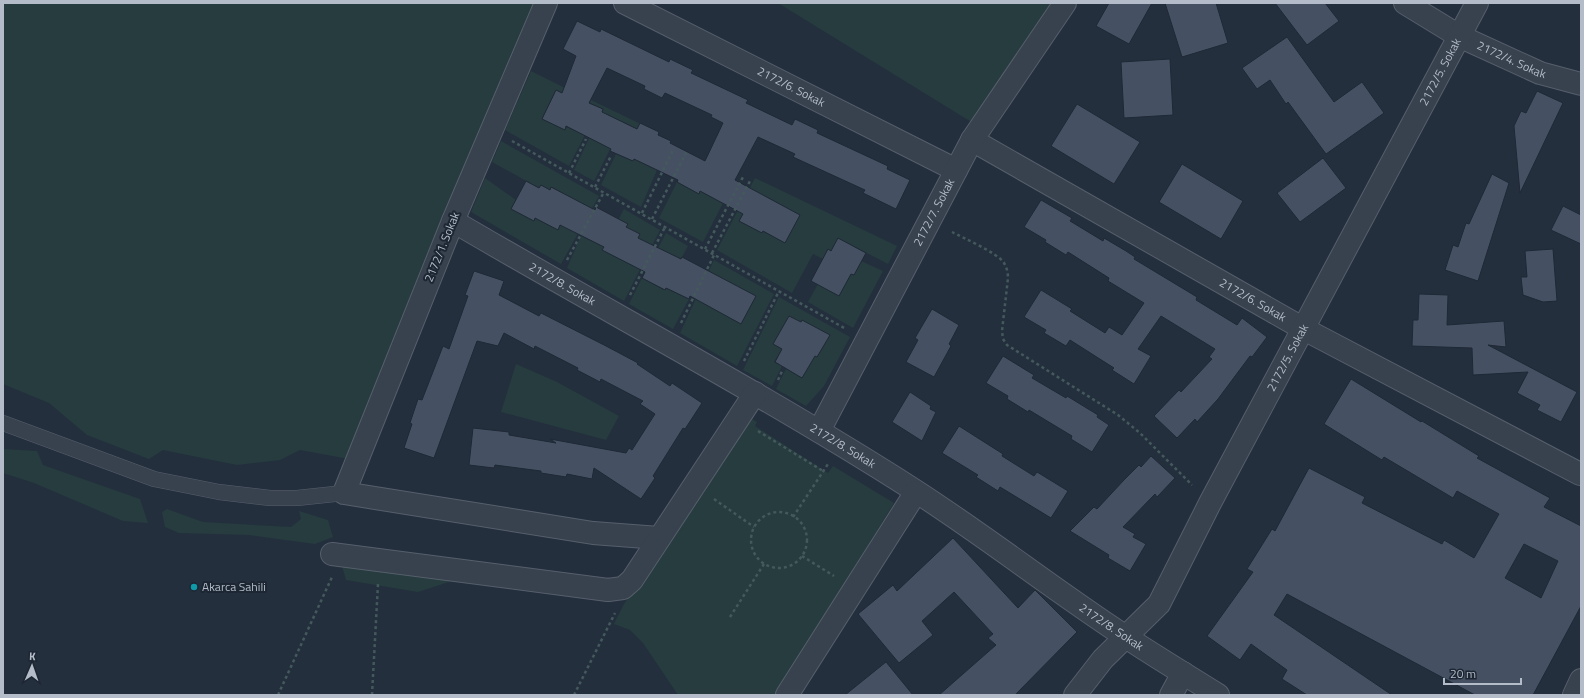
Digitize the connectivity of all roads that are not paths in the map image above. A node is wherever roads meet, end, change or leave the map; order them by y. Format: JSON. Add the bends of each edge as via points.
{"nodes":[{"id":1,"x":546,"y":3,"type":"edge"},
{"id":2,"x":625,"y":3,"type":"edge"},
{"id":3,"x":1065,"y":3,"type":"edge"},
{"id":4,"x":1404,"y":3,"type":"edge"},
{"id":5,"x":1477,"y":3,"type":"edge"},
{"id":6,"x":1459,"y":36,"type":"junction"},
{"id":7,"x":1581,"y":84,"type":"edge"},
{"id":8,"x":972,"y":140,"type":"junction"},
{"id":9,"x":956,"y":170,"type":"junction"},
{"id":10,"x":453,"y":221,"type":"junction"},
{"id":11,"x":1302,"y":328,"type":"junction"},
{"id":12,"x":755,"y":393,"type":"junction"},
{"id":13,"x":3,"y":423,"type":"edge"},
{"id":14,"x":819,"y":431,"type":"junction"},
{"id":15,"x":1581,"y":468,"type":"edge"},
{"id":16,"x":916,"y":492,"type":"junction"},
{"id":17,"x":344,"y":493,"type":"junction"},
{"id":18,"x":659,"y":538,"type":"junction"},
{"id":19,"x":337,"y":554,"type":"road end"},
{"id":20,"x":1126,"y":637,"type":"junction"},
{"id":21,"x":1183,"y":673,"type":"junction"},
{"id":22,"x":1581,"y":680,"type":"edge"},
{"id":23,"x":787,"y":695,"type":"edge"},
{"id":24,"x":1076,"y":695,"type":"edge"},
{"id":25,"x":1171,"y":695,"type":"edge"},
{"id":26,"x":1218,"y":695,"type":"edge"},
{"id":27,"x":1574,"y":695,"type":"edge"}],
"edges":[{"from":1,"to":10,"type":"street","name":"2172/1. Sokak"},
{"from":2,"to":9,"type":"street","name":"2172/6. Sokak"},
{"from":3,"to":8,"type":"street","name":"2172/7. Sokak"},
{"from":4,"to":6,"type":"street","name":"2172/4. Sokak"},
{"from":5,"to":6,"type":"street","name":"2172/5. Sokak"},
{"from":6,"to":7,"type":"street","name":"2172/4. Sokak","via":[[1540,73]]},
{"from":6,"to":11,"type":"street","name":"2172/5. Sokak"},
{"from":8,"to":9,"type":"street","name":"2172/7. Sokak"},
{"from":8,"to":11,"type":"street","name":"2172/6. Sokak"},
{"from":9,"to":14,"type":"street","name":"2172/7. Sokak"},
{"from":10,"to":12,"type":"street","name":"2172/8. Sokak","via":[[556,282]]},
{"from":10,"to":17,"type":"street","name":"2172/1. Sokak"},
{"from":11,"to":15,"type":"street","name":"2172/6. Sokak"},
{"from":11,"to":20,"type":"street","name":"2172/5. Sokak","via":[[1159,604]]},
{"from":12,"to":14,"type":"street","name":"2172/8. Sokak"},
{"from":12,"to":18,"type":"street"},
{"from":13,"to":17,"type":"lane","via":[[154,479],[219,492],[270,498]]},
{"from":14,"to":16,"type":"street","name":"2172/8. Sokak"},
{"from":16,"to":20,"type":"street","name":"2172/8. Sokak"},
{"from":16,"to":23,"type":"street"},
{"from":17,"to":18,"type":"street","via":[[593,533]]},
{"from":18,"to":19,"type":"street","via":[[632,580],[623,588],[608,590]]},
{"from":20,"to":21,"type":"street","name":"2172/8. Sokak"},
{"from":20,"to":24,"type":"street","name":"2172/5. Sokak","via":[[1103,659]]},
{"from":21,"to":25,"type":"street"},
{"from":21,"to":26,"type":"street","name":"2172/8. Sokak"},
{"from":22,"to":27,"type":"street"}]}
